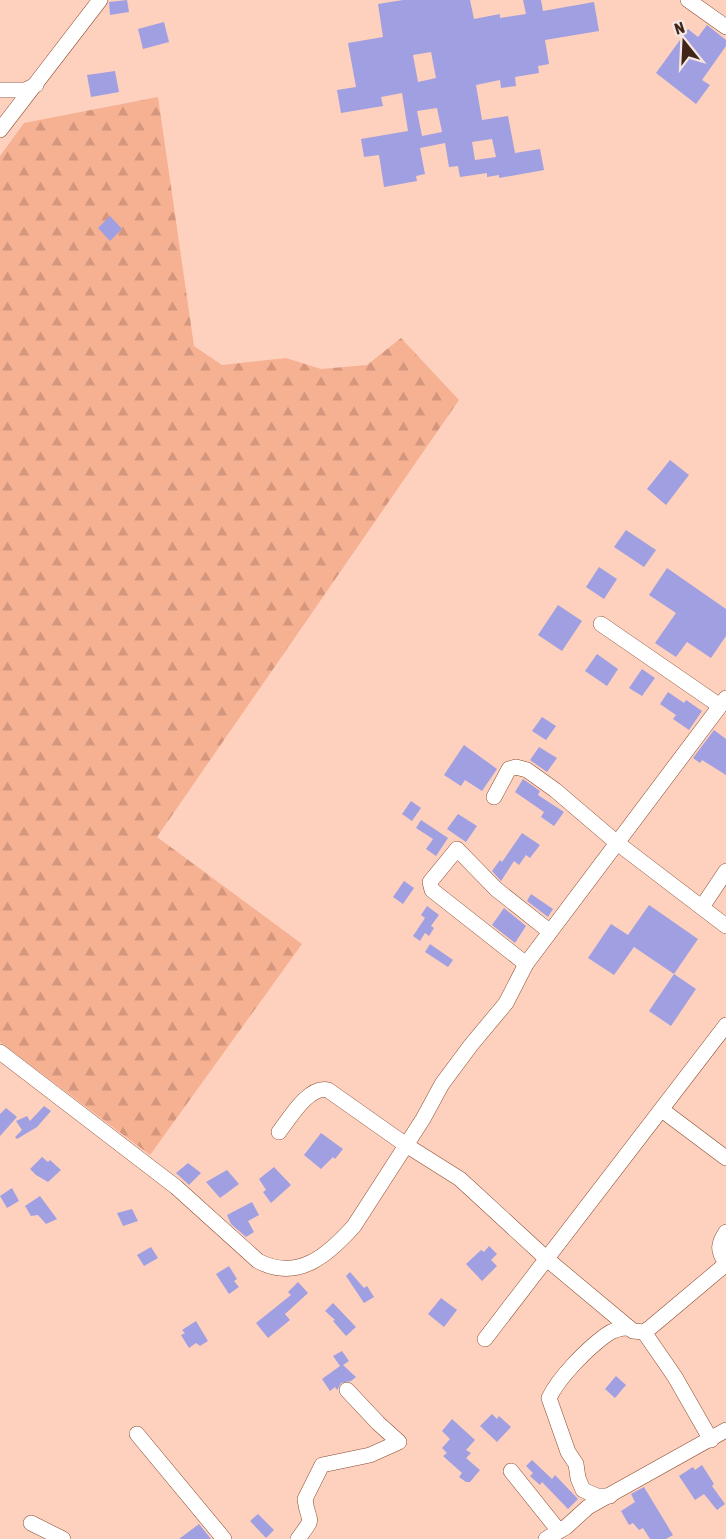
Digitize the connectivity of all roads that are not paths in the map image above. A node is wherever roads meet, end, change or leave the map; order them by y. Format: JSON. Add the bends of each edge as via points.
{"nodes":[{"id":1,"x":100,"y":0,"type":"edge"},
{"id":2,"x":688,"y":0,"type":"edge"},
{"id":3,"x":726,"y":27,"type":"edge"},
{"id":4,"x":36,"y":85,"type":"junction"},
{"id":5,"x":0,"y":90,"type":"edge"},
{"id":6,"x":0,"y":130,"type":"edge"},
{"id":7,"x":601,"y":624,"type":"dead end"},
{"id":8,"x":723,"y":702,"type":"edge"},
{"id":9,"x":494,"y":797,"type":"dead end"},
{"id":10,"x":616,"y":842,"type":"junction"},
{"id":11,"x":726,"y":871,"type":"edge"},
{"id":12,"x":702,"y":907,"type":"junction"},
{"id":13,"x":726,"y":926,"type":"edge"},
{"id":14,"x":549,"y":931,"type":"junction"},
{"id":15,"x":526,"y":964,"type":"junction"},
{"id":16,"x":726,"y":1025,"type":"edge"},
{"id":17,"x":0,"y":1052,"type":"edge"},
{"id":18,"x":662,"y":1110,"type":"junction"},
{"id":19,"x":279,"y":1132,"type":"dead end"},
{"id":20,"x":406,"y":1145,"type":"junction"},
{"id":21,"x":726,"y":1158,"type":"edge"},
{"id":22,"x":726,"y":1232,"type":"edge"},
{"id":23,"x":548,"y":1260,"type":"junction"},
{"id":24,"x":726,"y":1263,"type":"edge"},
{"id":25,"x":628,"y":1328,"type":"junction"},
{"id":26,"x":644,"y":1332,"type":"junction"},
{"id":27,"x":485,"y":1339,"type":"dead end"},
{"id":28,"x":347,"y":1389,"type":"dead end"},
{"id":29,"x":726,"y":1431,"type":"edge"},
{"id":30,"x":137,"y":1434,"type":"dead end"},
{"id":31,"x":711,"y":1440,"type":"junction"},
{"id":32,"x":511,"y":1472,"type":"dead end"},
{"id":33,"x":610,"y":1496,"type":"junction"},
{"id":34,"x":31,"y":1522,"type":"dead end"},
{"id":35,"x":560,"y":1534,"type":"edge"},
{"id":36,"x":63,"y":1539,"type":"edge"},
{"id":37,"x":224,"y":1539,"type":"edge"},
{"id":38,"x":298,"y":1539,"type":"edge"}],
"edges":[{"from":1,"to":4,"type":"street"},
{"from":2,"to":3,"type":"street"},
{"from":4,"to":5,"type":"street","via":[[25,90]]},
{"from":4,"to":6,"type":"street"},
{"from":7,"to":8,"type":"street"},
{"from":8,"to":10,"type":"street"},
{"from":9,"to":10,"type":"street","via":[[509,769],[521,767],[555,790]]},
{"from":10,"to":12,"type":"street"},
{"from":10,"to":14,"type":"street"},
{"from":11,"to":12,"type":"street"},
{"from":12,"to":13,"type":"street"},
{"from":14,"to":15,"type":"street"},
{"from":14,"to":15,"type":"street","via":[[496,889],[457,849],[430,882],[432,890]]},
{"from":15,"to":20,"type":"street","via":[[506,1003],[442,1084]]},
{"from":16,"to":18,"type":"street"},
{"from":17,"to":20,"type":"street","via":[[168,1181],[250,1255],[270,1267],[302,1267],[341,1240],[369,1205]]},
{"from":18,"to":21,"type":"street"},
{"from":18,"to":23,"type":"street"},
{"from":19,"to":20,"type":"street","via":[[310,1094],[324,1089]]},
{"from":20,"to":23,"type":"street","via":[[460,1179]]},
{"from":22,"to":24,"type":"street","via":[[719,1251]]},
{"from":23,"to":25,"type":"street"},
{"from":23,"to":27,"type":"street"},
{"from":24,"to":26,"type":"street"},
{"from":25,"to":26,"type":"street"},
{"from":25,"to":33,"type":"street","via":[[607,1334],[549,1398],[584,1490]]},
{"from":26,"to":31,"type":"street"},
{"from":28,"to":38,"type":"street","via":[[399,1442],[370,1455],[322,1465],[305,1499],[310,1524]]},
{"from":29,"to":31,"type":"street"},
{"from":30,"to":37,"type":"street"},
{"from":31,"to":33,"type":"street"},
{"from":32,"to":35,"type":"street"},
{"from":33,"to":35,"type":"street","via":[[588,1507]]},
{"from":34,"to":36,"type":"street"}]}
